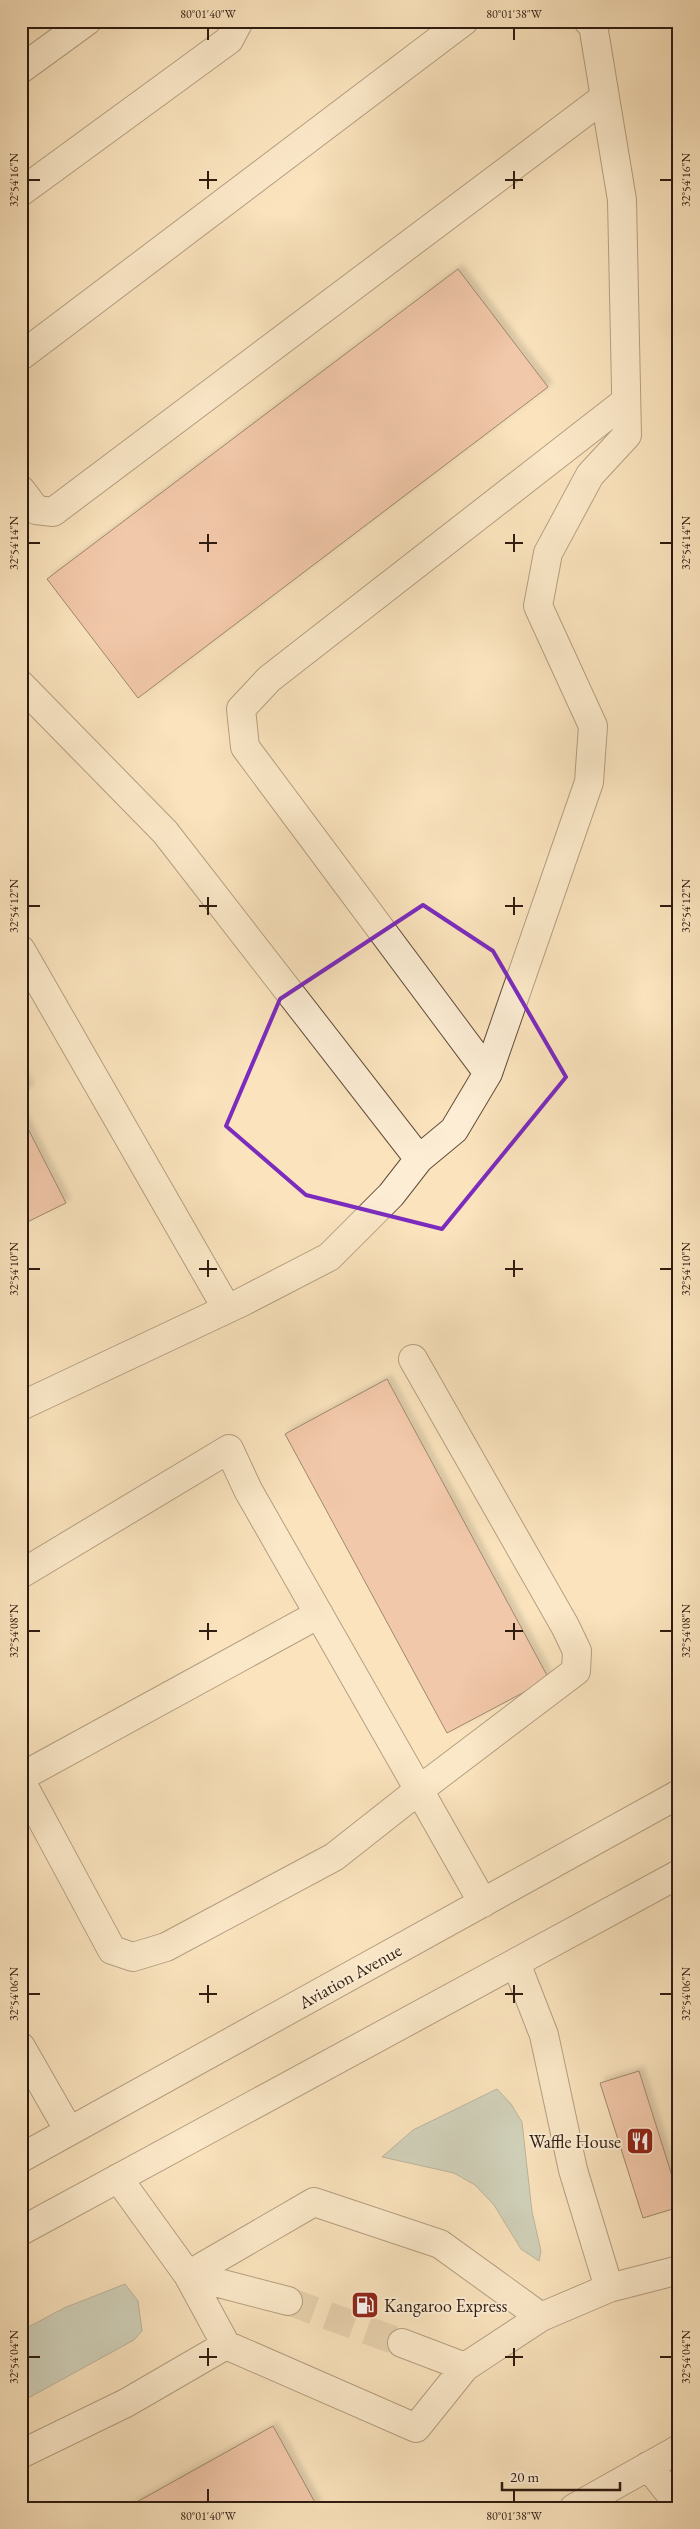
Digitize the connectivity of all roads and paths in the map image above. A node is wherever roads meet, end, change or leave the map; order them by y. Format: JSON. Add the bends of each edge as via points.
{"nodes":[{"id":1,"x":87,"y":21,"type":"edge"},
{"id":2,"x":238,"y":21,"type":"edge"},
{"id":3,"x":464,"y":21,"type":"edge"},
{"id":4,"x":588,"y":21,"type":"edge"},
{"id":5,"x":21,"y":69,"type":"edge"},
{"id":6,"x":605,"y":97,"type":"junction"},
{"id":7,"x":21,"y":192,"type":"edge"},
{"id":8,"x":21,"y":356,"type":"edge"},
{"id":9,"x":626,"y":401,"type":"junction"},
{"id":10,"x":21,"y":490,"type":"edge"},
{"id":11,"x":21,"y":684,"type":"edge"},
{"id":12,"x":21,"y":950,"type":"edge"},
{"id":13,"x":488,"y":1072,"type":"junction"},
{"id":14,"x":419,"y":1159,"type":"junction"},
{"id":15,"x":228,"y":1309,"type":"junction"},
{"id":16,"x":413,"y":1359,"type":"dead end"},
{"id":17,"x":21,"y":1406,"type":"edge"},
{"id":18,"x":21,"y":1574,"type":"edge"},
{"id":19,"x":319,"y":1614,"type":"junction"},
{"id":20,"x":21,"y":1777,"type":"edge"},
{"id":21,"x":21,"y":1782,"type":"edge"},
{"id":22,"x":419,"y":1790,"type":"junction"},
{"id":23,"x":679,"y":1794,"type":"edge"},
{"id":24,"x":679,"y":1874,"type":"edge"},
{"id":25,"x":482,"y":1903,"type":"junction"},
{"id":26,"x":516,"y":1962,"type":"junction"},
{"id":27,"x":21,"y":2047,"type":"edge"},
{"id":28,"x":69,"y":2131,"type":"junction"},
{"id":29,"x":21,"y":2158,"type":"edge"},
{"id":30,"x":118,"y":2178,"type":"junction"},
{"id":31,"x":21,"y":2231,"type":"edge"},
{"id":32,"x":679,"y":2270,"type":"edge"},
{"id":33,"x":188,"y":2275,"type":"junction"},
{"id":34,"x":609,"y":2288,"type":"junction"},
{"id":35,"x":288,"y":2301,"type":"tunnel mouth"},
{"id":36,"x":542,"y":2317,"type":"junction"},
{"id":37,"x":402,"y":2343,"type":"tunnel mouth"},
{"id":38,"x":226,"y":2345,"type":"junction"},
{"id":39,"x":466,"y":2367,"type":"junction"},
{"id":40,"x":679,"y":2449,"type":"edge"},
{"id":41,"x":21,"y":2454,"type":"edge"},
{"id":42,"x":648,"y":2466,"type":"junction"},
{"id":43,"x":679,"y":2505,"type":"edge"},
{"id":44,"x":574,"y":2508,"type":"edge"}],
"edges":[{"from":1,"to":5,"type":"street"},
{"from":2,"to":7,"type":"street","via":[[229,40]]},
{"from":3,"to":8,"type":"street"},
{"from":4,"to":6,"type":"street","via":[[593,25]]},
{"from":6,"to":9,"type":"street","via":[[622,200]]},
{"from":6,"to":10,"type":"street","via":[[53,512],[36,510]]},
{"from":9,"to":13,"type":"street","via":[[627,435],[590,475],[548,553],[538,606],[593,726],[589,782]]},
{"from":9,"to":13,"type":"street","via":[[269,679],[241,709],[245,747]]},
{"from":11,"to":14,"type":"street","via":[[165,832]]},
{"from":12,"to":15,"type":"street"},
{"from":13,"to":14,"type":"street","via":[[454,1130]]},
{"from":14,"to":15,"type":"street","via":[[390,1195],[329,1257]]},
{"from":15,"to":17,"type":"street"},
{"from":16,"to":22,"type":"street","via":[[577,1651],[576,1671]]},
{"from":18,"to":19,"type":"street","via":[[229,1449],[248,1490]]},
{"from":19,"to":20,"type":"street"},
{"from":19,"to":22,"type":"street"},
{"from":21,"to":22,"type":"street","via":[[112,1950],[133,1957],[166,1947],[334,1857]]},
{"from":22,"to":25,"type":"street"},
{"from":23,"to":25,"type":"street","name":"Aviation Avenue"},
{"from":24,"to":26,"type":"street"},
{"from":25,"to":28,"type":"street","name":"Aviation Avenue"},
{"from":26,"to":30,"type":"street"},
{"from":26,"to":34,"type":"street","via":[[544,2035],[573,2170]]},
{"from":27,"to":28,"type":"street"},
{"from":28,"to":29,"type":"street","name":"Aviation Avenue"},
{"from":30,"to":31,"type":"street"},
{"from":30,"to":33,"type":"street"},
{"from":32,"to":34,"type":"street"},
{"from":33,"to":35,"type":"street"},
{"from":33,"to":36,"type":"street","via":[[314,2202],[440,2244]]},
{"from":33,"to":38,"type":"street"},
{"from":34,"to":36,"type":"street"},
{"from":36,"to":39,"type":"street"},
{"from":37,"to":39,"type":"street"},
{"from":38,"to":39,"type":"street","via":[[416,2428]]},
{"from":38,"to":41,"type":"street","via":[[126,2403]]},
{"from":40,"to":42,"type":"street"},
{"from":42,"to":43,"type":"street"},
{"from":42,"to":44,"type":"street"}]}
